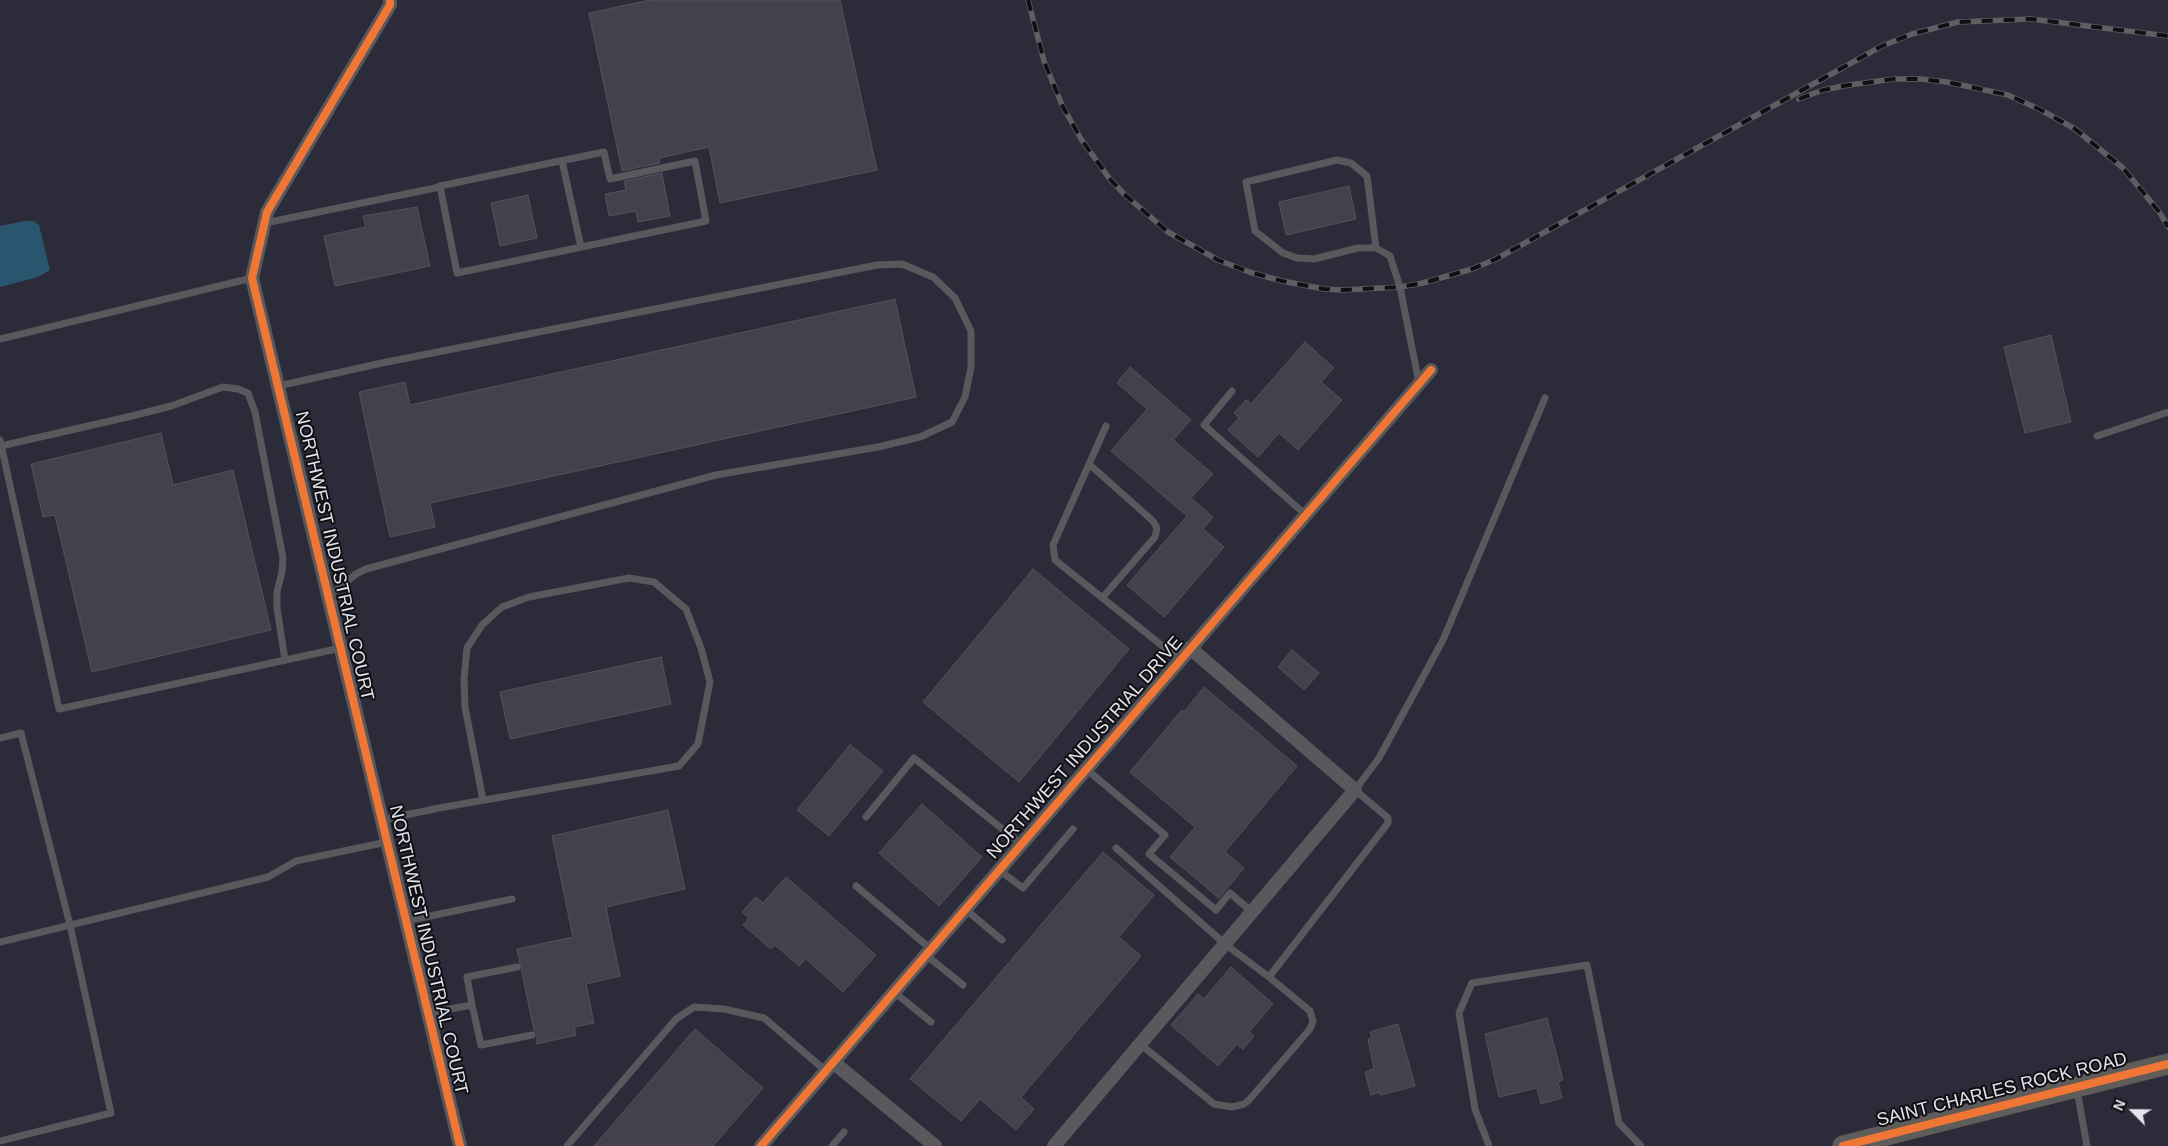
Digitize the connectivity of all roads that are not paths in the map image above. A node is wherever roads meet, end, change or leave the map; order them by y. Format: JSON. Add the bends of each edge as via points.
{"nodes":[{"id":1,"x":390,"y":0,"type":"edge"},
{"id":2,"x":562,"y":161,"type":"junction"},
{"id":3,"x":440,"y":186,"type":"junction"},
{"id":4,"x":265,"y":223,"type":"junction"},
{"id":5,"x":581,"y":247,"type":"junction"},
{"id":6,"x":1376,"y":248,"type":"junction"},
{"id":7,"x":252,"y":278,"type":"junction"},
{"id":8,"x":0,"y":339,"type":"edge"},
{"id":9,"x":1431,"y":370,"type":"dead end"},
{"id":10,"x":1419,"y":383,"type":"junction"},
{"id":11,"x":278,"y":386,"type":"junction"},
{"id":12,"x":1232,"y":391,"type":"dead end"},
{"id":13,"x":1545,"y":398,"type":"dead end"},
{"id":14,"x":2168,"y":412,"type":"edge"},
{"id":15,"x":1106,"y":426,"type":"dead end"},
{"id":16,"x":2097,"y":436,"type":"dead end"},
{"id":17,"x":1,"y":443,"type":"edge"},
{"id":18,"x":1089,"y":464,"type":"junction"},
{"id":19,"x":1306,"y":515,"type":"junction"},
{"id":20,"x":328,"y":596,"type":"junction"},
{"id":21,"x":1102,"y":598,"type":"junction"},
{"id":22,"x":341,"y":648,"type":"junction"},
{"id":23,"x":1190,"y":648,"type":"junction"},
{"id":24,"x":286,"y":660,"type":"junction"},
{"id":25,"x":1180,"y":660,"type":"junction"},
{"id":26,"x":0,"y":738,"type":"edge"},
{"id":27,"x":1086,"y":769,"type":"junction"},
{"id":28,"x":1356,"y":790,"type":"junction"},
{"id":29,"x":484,"y":800,"type":"junction"},
{"id":30,"x":866,"y":817,"type":"dead end"},
{"id":31,"x":382,"y":820,"type":"junction"},
{"id":32,"x":1073,"y":828,"type":"dead end"},
{"id":33,"x":387,"y":842,"type":"junction"},
{"id":34,"x":1021,"y":844,"type":"junction"},
{"id":35,"x":1116,"y":848,"type":"dead end"},
{"id":36,"x":999,"y":870,"type":"junction"},
{"id":37,"x":856,"y":886,"type":"dead end"},
{"id":38,"x":512,"y":898,"type":"dead end"},
{"id":39,"x":965,"y":909,"type":"junction"},
{"id":40,"x":1252,"y":912,"type":"junction"},
{"id":41,"x":406,"y":921,"type":"junction"},
{"id":42,"x":70,"y":926,"type":"junction"},
{"id":43,"x":1002,"y":940,"type":"dead end"},
{"id":44,"x":0,"y":942,"type":"edge"},
{"id":45,"x":1224,"y":944,"type":"junction"},
{"id":46,"x":928,"y":952,"type":"junction"},
{"id":47,"x":517,"y":966,"type":"dead end"},
{"id":48,"x":1269,"y":978,"type":"junction"},
{"id":49,"x":963,"y":985,"type":"dead end"},
{"id":50,"x":894,"y":992,"type":"junction"},
{"id":51,"x":472,"y":1005,"type":"junction"},
{"id":52,"x":428,"y":1013,"type":"junction"},
{"id":53,"x":930,"y":1022,"type":"dead end"},
{"id":54,"x":532,"y":1034,"type":"dead end"},
{"id":55,"x":1140,"y":1044,"type":"junction"},
{"id":56,"x":2168,"y":1064,"type":"edge"},
{"id":57,"x":830,"y":1066,"type":"junction"},
{"id":58,"x":2077,"y":1087,"type":"junction"},
{"id":59,"x":844,"y":1132,"type":"dead end"},
{"id":60,"x":0,"y":1141,"type":"edge"},
{"id":61,"x":1059,"y":1144,"type":"edge"},
{"id":62,"x":460,"y":1146,"type":"edge"},
{"id":63,"x":567,"y":1146,"type":"edge"},
{"id":64,"x":761,"y":1146,"type":"edge"},
{"id":65,"x":832,"y":1146,"type":"edge"},
{"id":66,"x":935,"y":1146,"type":"edge"},
{"id":67,"x":1490,"y":1146,"type":"edge"},
{"id":68,"x":1641,"y":1146,"type":"edge"},
{"id":69,"x":1843,"y":1146,"type":"edge"},
{"id":70,"x":2088,"y":1146,"type":"edge"}],
"edges":[{"from":1,"to":4,"type":"street","name":"NORTHWEST INDUSTRIAL COURT","via":[[390,5],[267,212]]},
{"from":2,"to":3,"type":"lane"},
{"from":2,"to":5,"type":"lane"},
{"from":2,"to":5,"type":"lane","via":[[604,152],[610,179],[695,161],[706,221]]},
{"from":3,"to":4,"type":"lane"},
{"from":3,"to":5,"type":"lane","via":[[457,272]]},
{"from":4,"to":7,"type":"street","name":"NORTHWEST INDUSTRIAL COURT"},
{"from":6,"to":6,"type":"lane","via":[[1358,248],[1314,259],[1283,253],[1255,231],[1246,182],[1337,160],[1351,163],[1367,176]]},
{"from":6,"to":10,"type":"lane","via":[[1390,256],[1398,280]]},
{"from":7,"to":8,"type":"lane"},
{"from":7,"to":11,"type":"street","name":"NORTHWEST INDUSTRIAL COURT"},
{"from":9,"to":10,"type":"street","name":"NORTHWEST INDUSTRIAL DRIVE"},
{"from":10,"to":19,"type":"street","name":"NORTHWEST INDUSTRIAL DRIVE"},
{"from":11,"to":20,"type":"street","name":"NORTHWEST INDUSTRIAL COURT"},
{"from":11,"to":20,"type":"lane","via":[[877,265],[902,264],[934,278],[955,298],[971,331],[971,367],[965,397],[952,422],[920,437],[706,478],[366,570]]},
{"from":12,"to":19,"type":"lane","via":[[1204,425]]},
{"from":13,"to":28,"type":"lane","via":[[1443,640],[1379,758]]},
{"from":14,"to":16,"type":"lane"},
{"from":15,"to":18,"type":"lane"},
{"from":17,"to":24,"type":"lane","via":[[59,709]]},
{"from":17,"to":24,"type":"lane","via":[[132,416],[223,387],[248,393],[255,412],[283,558],[277,608]]},
{"from":18,"to":21,"type":"lane","via":[[1053,545],[1055,560]]},
{"from":18,"to":21,"type":"lane","via":[[1157,528],[1156,537]]},
{"from":19,"to":23,"type":"street","name":"NORTHWEST INDUSTRIAL DRIVE"},
{"from":20,"to":22,"type":"street","name":"NORTHWEST INDUSTRIAL COURT"},
{"from":21,"to":25,"type":"lane"},
{"from":22,"to":24,"type":"lane"},
{"from":22,"to":31,"type":"street","name":"NORTHWEST INDUSTRIAL COURT"},
{"from":23,"to":25,"type":"street","name":"NORTHWEST INDUSTRIAL DRIVE"},
{"from":23,"to":28,"type":"street","name":"NORTHWEST INDUSTRIAL DRIVE"},
{"from":25,"to":27,"type":"street","name":"NORTHWEST INDUSTRIAL DRIVE"},
{"from":26,"to":42,"type":"lane","via":[[21,733]]},
{"from":27,"to":34,"type":"street","name":"NORTHWEST INDUSTRIAL DRIVE"},
{"from":27,"to":40,"type":"lane","via":[[1165,835],[1149,854],[1216,910],[1230,893]]},
{"from":28,"to":40,"type":"street"},
{"from":28,"to":48,"type":"lane","via":[[1388,818],[1388,823]]},
{"from":29,"to":29,"type":"lane","via":[[680,766],[698,744],[710,682],[686,608],[654,582],[629,578],[529,597],[502,607],[482,625],[467,648],[464,679],[466,707]]},
{"from":29,"to":31,"type":"lane"},
{"from":30,"to":34,"type":"lane","via":[[914,758]]},
{"from":31,"to":33,"type":"street","name":"NORTHWEST INDUSTRIAL COURT"},
{"from":32,"to":36,"type":"lane","via":[[1023,888]]},
{"from":33,"to":41,"type":"street","name":"NORTHWEST INDUSTRIAL COURT"},
{"from":33,"to":42,"type":"lane","via":[[296,861],[268,877]]},
{"from":34,"to":36,"type":"street","name":"NORTHWEST INDUSTRIAL DRIVE"},
{"from":35,"to":45,"type":"lane"},
{"from":36,"to":39,"type":"street","name":"NORTHWEST INDUSTRIAL DRIVE"},
{"from":37,"to":46,"type":"lane"},
{"from":38,"to":41,"type":"lane"},
{"from":39,"to":43,"type":"lane"},
{"from":39,"to":46,"type":"street","name":"NORTHWEST INDUSTRIAL DRIVE"},
{"from":40,"to":45,"type":"street"},
{"from":41,"to":52,"type":"street","name":"NORTHWEST INDUSTRIAL COURT"},
{"from":42,"to":44,"type":"lane"},
{"from":42,"to":60,"type":"lane","via":[[111,1113]]},
{"from":45,"to":48,"type":"lane"},
{"from":45,"to":55,"type":"street"},
{"from":46,"to":49,"type":"lane"},
{"from":46,"to":50,"type":"street","name":"NORTHWEST INDUSTRIAL DRIVE"},
{"from":47,"to":51,"type":"lane","via":[[467,977]]},
{"from":48,"to":55,"type":"lane","via":[[1310,1011],[1312,1025],[1244,1104],[1228,1107],[1214,1104]]},
{"from":50,"to":53,"type":"lane"},
{"from":50,"to":57,"type":"street","name":"NORTHWEST INDUSTRIAL DRIVE"},
{"from":51,"to":52,"type":"lane"},
{"from":51,"to":54,"type":"lane","via":[[481,1045]]},
{"from":52,"to":62,"type":"street","name":"NORTHWEST INDUSTRIAL COURT"},
{"from":55,"to":61,"type":"street"},
{"from":56,"to":58,"type":"main road","name":"SAINT CHARLES ROCK ROAD"},
{"from":57,"to":63,"type":"lane","via":[[764,1018],[724,1009],[694,1007],[676,1019]]},
{"from":57,"to":64,"type":"street","name":"NORTHWEST INDUSTRIAL DRIVE"},
{"from":57,"to":66,"type":"street"},
{"from":58,"to":69,"type":"main road","name":"SAINT CHARLES ROCK ROAD"},
{"from":58,"to":70,"type":"lane"},
{"from":59,"to":65,"type":"lane"},
{"from":67,"to":68,"type":"lane","via":[[1475,1109],[1459,1013],[1472,983],[1587,965],[1619,1123]]}]}
